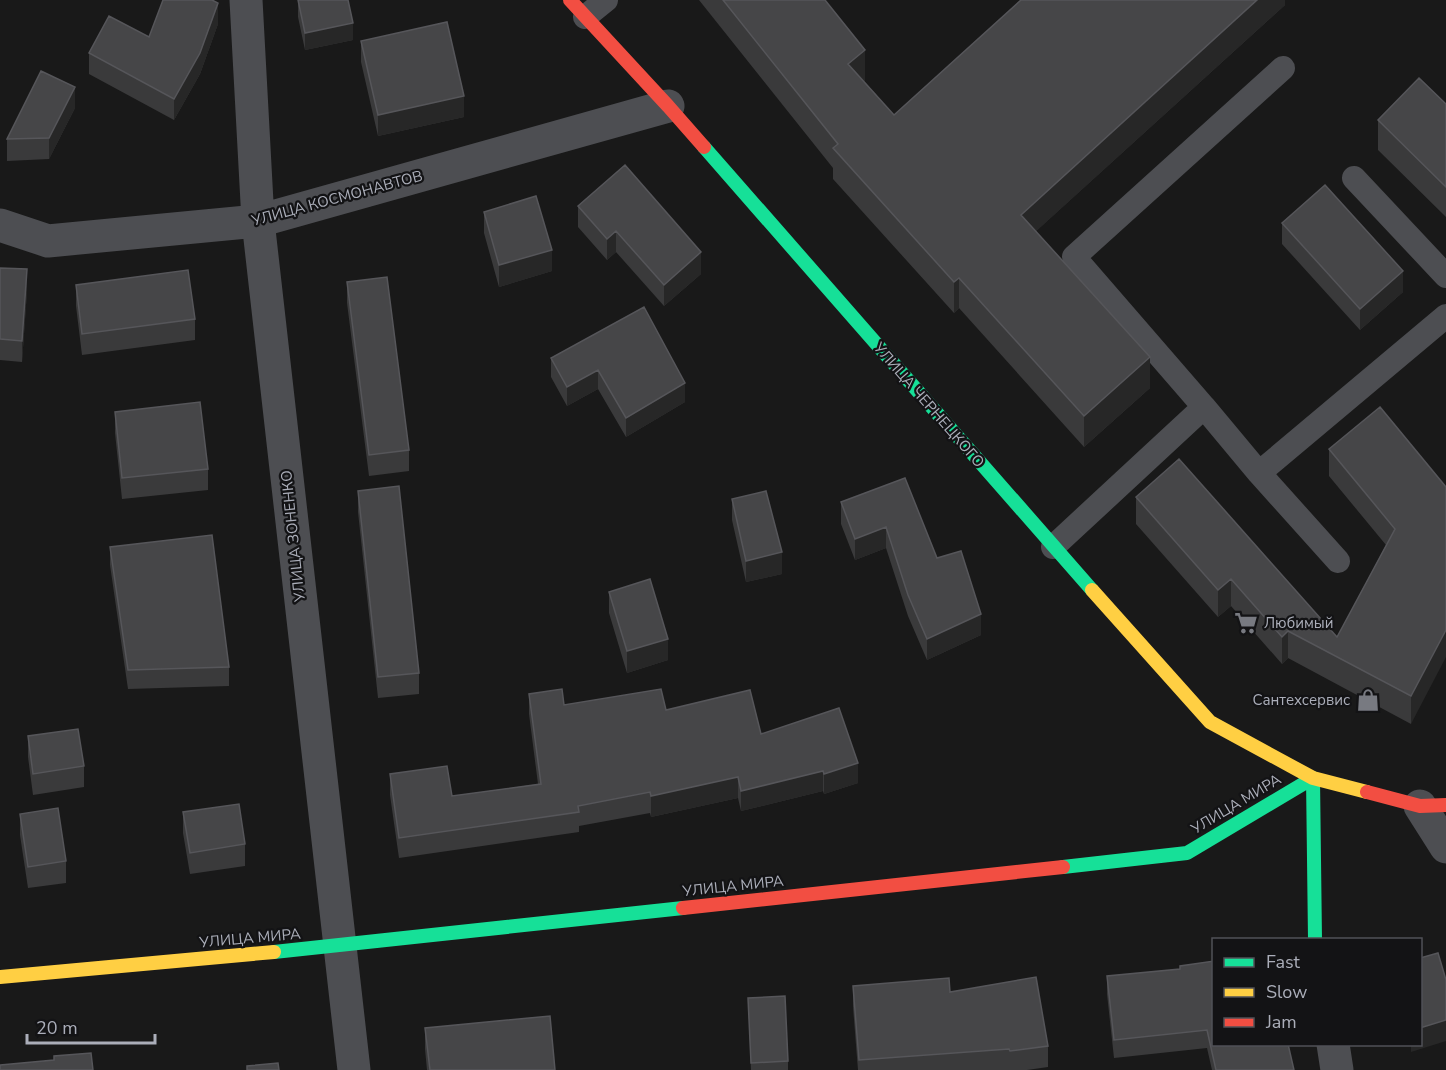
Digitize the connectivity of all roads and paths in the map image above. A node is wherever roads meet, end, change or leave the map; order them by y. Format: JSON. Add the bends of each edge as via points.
{"nodes":[{"id":1,"x":246,"y":0,"type":"edge"},
{"id":2,"x":606,"y":0,"type":"edge"},
{"id":3,"x":578,"y":8,"type":"edge"},
{"id":4,"x":1283,"y":68,"type":"dead end"},
{"id":5,"x":668,"y":106,"type":"junction"},
{"id":6,"x":1354,"y":178,"type":"dead end"},
{"id":7,"x":258,"y":221,"type":"junction"},
{"id":8,"x":0,"y":225,"type":"edge"},
{"id":9,"x":1446,"y":276,"type":"edge"},
{"id":10,"x":1446,"y":316,"type":"edge"},
{"id":11,"x":1204,"y":406,"type":"junction"},
{"id":12,"x":1259,"y":473,"type":"junction"},
{"id":13,"x":1053,"y":547,"type":"junction"},
{"id":14,"x":1338,"y":561,"type":"dead end"},
{"id":15,"x":1312,"y":778,"type":"junction"},
{"id":16,"x":1433,"y":806,"type":"edge"},
{"id":17,"x":1446,"y":847,"type":"edge"},
{"id":18,"x":1315,"y":938,"type":"edge"},
{"id":19,"x":339,"y":946,"type":"junction"},
{"id":20,"x":0,"y":977,"type":"edge"},
{"id":21,"x":1333,"y":1046,"type":"edge"},
{"id":22,"x":354,"y":1070,"type":"edge"},
{"id":23,"x":1337,"y":1070,"type":"edge"}],
"edges":[{"from":1,"to":7,"type":"street","name":"УЛИЦА ЗОНЕНКО"},
{"from":2,"to":3,"type":"lane"},
{"from":3,"to":5,"type":"street","name":"УЛИЦА ЧЕРНЕЦКОГО"},
{"from":4,"to":11,"type":"lane","via":[[1074,257]]},
{"from":5,"to":7,"type":"street","name":"УЛИЦА КОСМОНАВТОВ"},
{"from":5,"to":13,"type":"street","name":"УЛИЦА ЧЕРНЕЦКОГО"},
{"from":6,"to":9,"type":"lane"},
{"from":7,"to":8,"type":"street","name":"УЛИЦА КОСМОНАВТОВ","via":[[48,241]]},
{"from":7,"to":19,"type":"street","name":"УЛИЦА ЗОНЕНКО"},
{"from":10,"to":12,"type":"lane"},
{"from":11,"to":12,"type":"lane"},
{"from":11,"to":13,"type":"lane"},
{"from":12,"to":14,"type":"lane"},
{"from":13,"to":15,"type":"street","name":"УЛИЦА ЧЕРНЕЦКОГО","via":[[1210,723]]},
{"from":15,"to":16,"type":"street"},
{"from":15,"to":18,"type":"street"},
{"from":15,"to":19,"type":"street","name":"УЛИЦА МИРА","via":[[1187,853]]},
{"from":16,"to":17,"type":"street"},
{"from":19,"to":20,"type":"street","name":"УЛИЦА МИРА"},
{"from":19,"to":22,"type":"street","name":"УЛИЦА ЗОНЕНКО"},
{"from":21,"to":23,"type":"street"}]}
